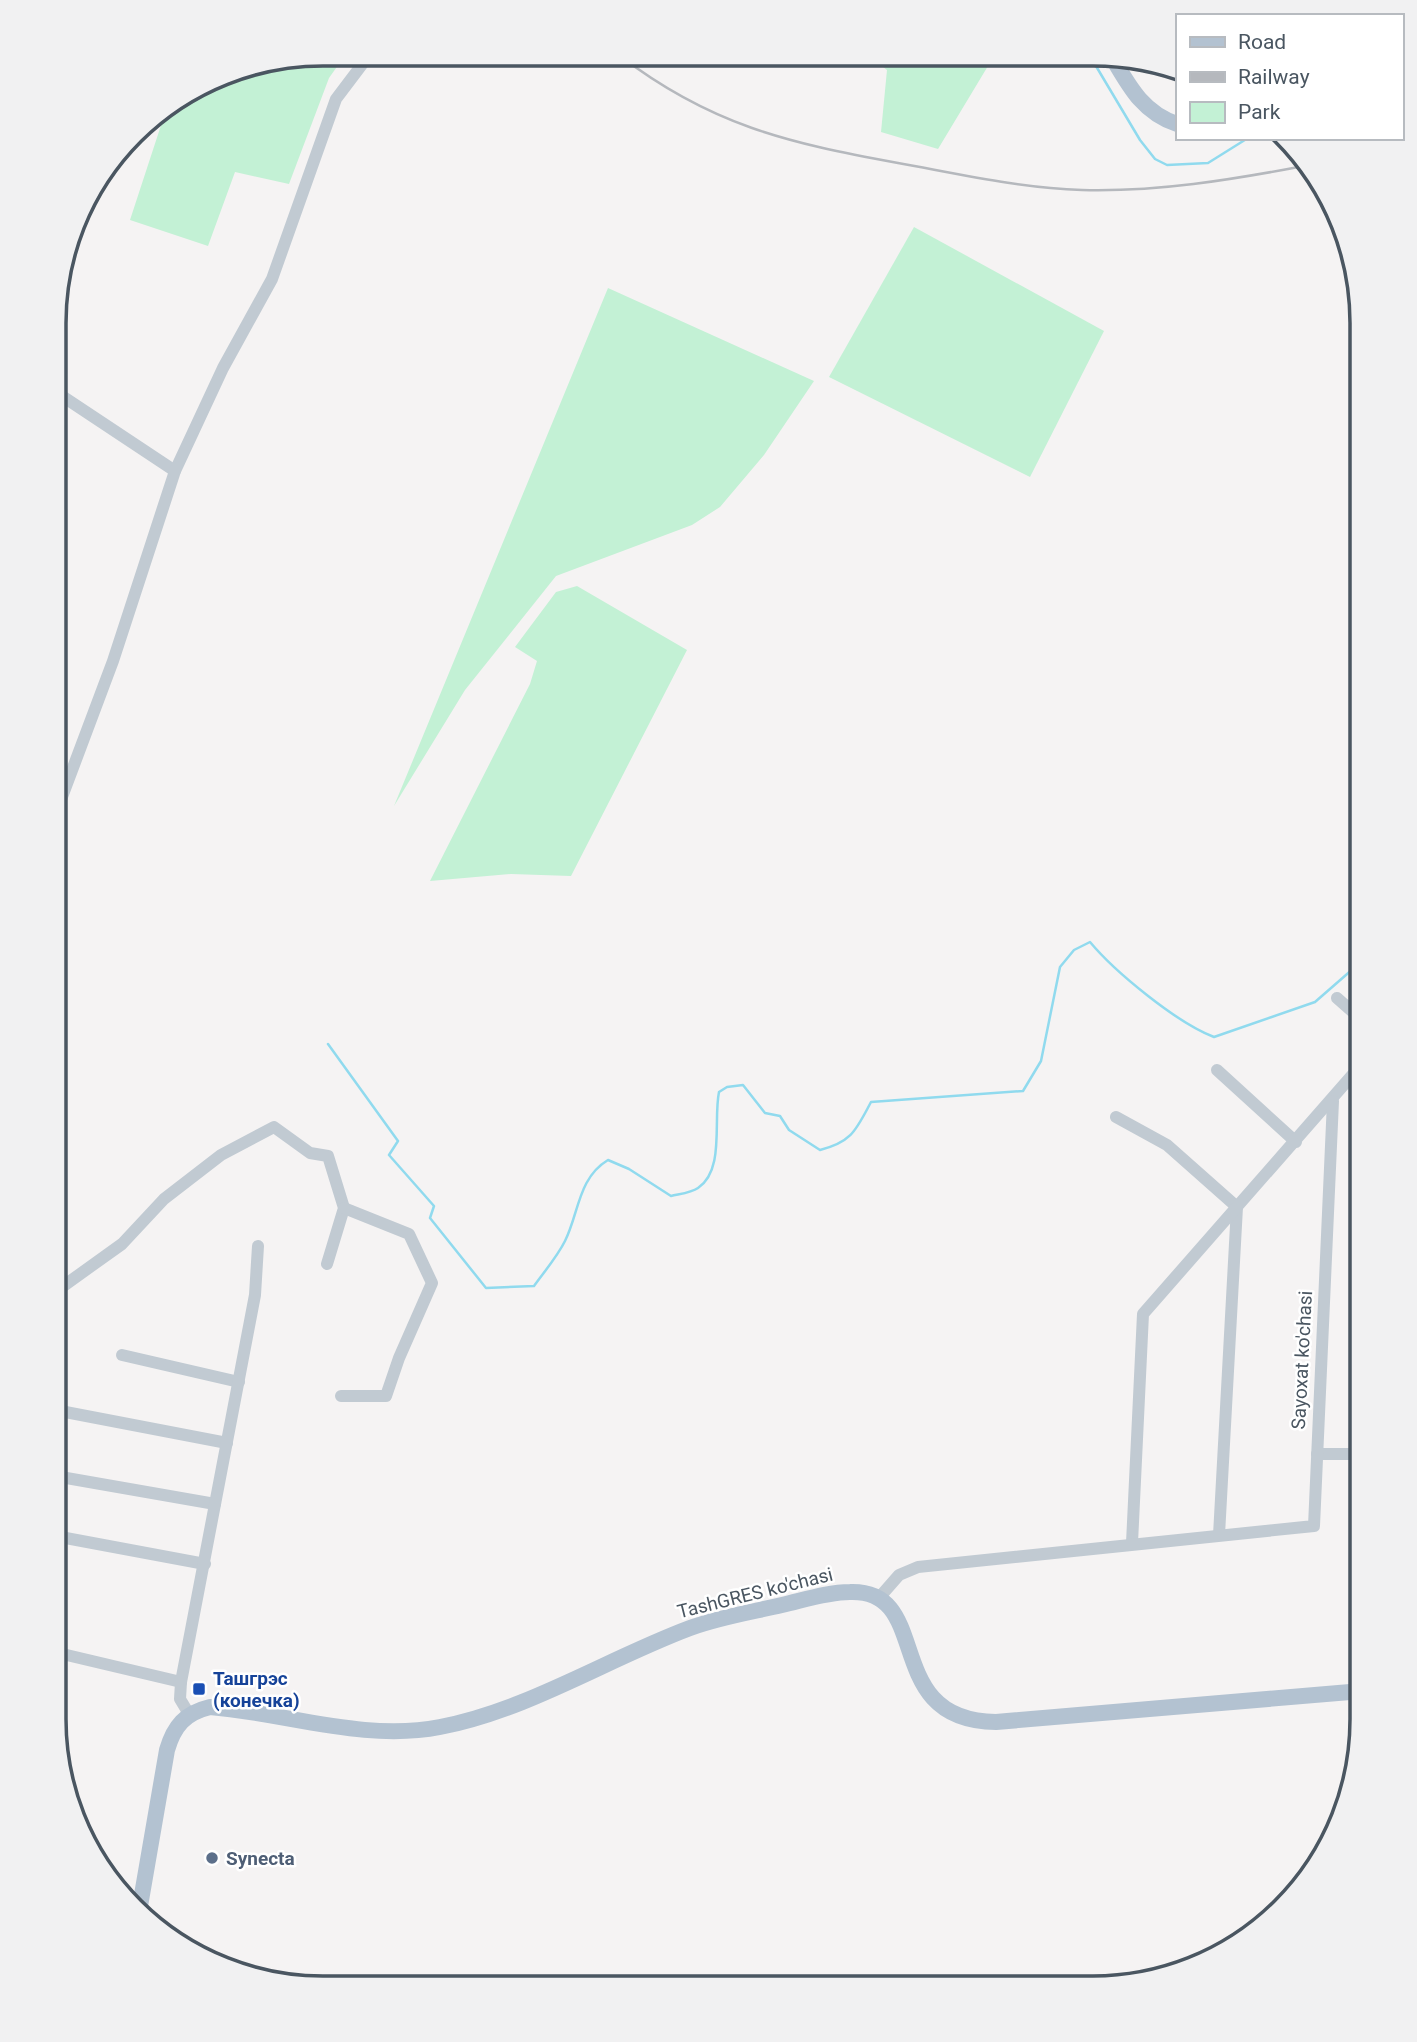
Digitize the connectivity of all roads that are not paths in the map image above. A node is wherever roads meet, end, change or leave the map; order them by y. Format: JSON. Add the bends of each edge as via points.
{"nodes":[{"id":1,"x":361,"y":66,"type":"edge"},
{"id":2,"x":1120,"y":68,"type":"edge"},
{"id":3,"x":1176,"y":124,"type":"edge"},
{"id":4,"x":66,"y":398,"type":"edge"},
{"id":5,"x":175,"y":471,"type":"junction"},
{"id":6,"x":66,"y":786,"type":"edge"},
{"id":7,"x":1337,"y":998,"type":"dead end"},
{"id":8,"x":1350,"y":1009,"type":"edge"},
{"id":9,"x":1217,"y":1070,"type":"dead end"},
{"id":10,"x":1350,"y":1079,"type":"edge"},
{"id":11,"x":1333,"y":1101,"type":"junction"},
{"id":12,"x":1116,"y":1117,"type":"dead end"},
{"id":13,"x":1296,"y":1142,"type":"junction"},
{"id":14,"x":1237,"y":1207,"type":"junction"},
{"id":15,"x":344,"y":1208,"type":"junction"},
{"id":16,"x":258,"y":1247,"type":"dead end"},
{"id":17,"x":327,"y":1264,"type":"dead end"},
{"id":18,"x":66,"y":1284,"type":"edge"},
{"id":19,"x":122,"y":1355,"type":"dead end"},
{"id":20,"x":239,"y":1382,"type":"junction"},
{"id":21,"x":341,"y":1396,"type":"dead end"},
{"id":22,"x":66,"y":1412,"type":"edge"},
{"id":23,"x":227,"y":1443,"type":"junction"},
{"id":24,"x":1317,"y":1454,"type":"junction"},
{"id":25,"x":1350,"y":1454,"type":"edge"},
{"id":26,"x":66,"y":1478,"type":"edge"},
{"id":27,"x":215,"y":1504,"type":"junction"},
{"id":28,"x":1219,"y":1535,"type":"junction"},
{"id":29,"x":66,"y":1538,"type":"edge"},
{"id":30,"x":1132,"y":1543,"type":"junction"},
{"id":31,"x":205,"y":1564,"type":"junction"},
{"id":32,"x":878,"y":1599,"type":"junction"},
{"id":33,"x":66,"y":1655,"type":"edge"},
{"id":34,"x":181,"y":1682,"type":"junction"},
{"id":35,"x":1350,"y":1692,"type":"edge"},
{"id":36,"x":189,"y":1714,"type":"junction"},
{"id":37,"x":141,"y":1899,"type":"edge"}],
"edges":[{"from":1,"to":5,"type":"street","via":[[336,99],[272,279],[223,368]]},
{"from":2,"to":3,"type":"main road","via":[[1140,101]]},
{"from":4,"to":5,"type":"street"},
{"from":5,"to":6,"type":"street"},
{"from":7,"to":8,"type":"street"},
{"from":9,"to":13,"type":"street"},
{"from":10,"to":11,"type":"street"},
{"from":11,"to":13,"type":"street"},
{"from":11,"to":24,"type":"street","name":"Sayoxat ko'chasi"},
{"from":12,"to":14,"type":"street","via":[[1167,1145]]},
{"from":13,"to":14,"type":"street"},
{"from":14,"to":28,"type":"street"},
{"from":14,"to":30,"type":"street","via":[[1143,1314]]},
{"from":15,"to":17,"type":"street"},
{"from":15,"to":18,"type":"street","via":[[328,1156],[310,1153],[274,1128],[220,1155],[164,1199],[122,1244]]},
{"from":15,"to":21,"type":"street","via":[[409,1234],[432,1283],[386,1396]]},
{"from":16,"to":20,"type":"street","via":[[255,1295]]},
{"from":19,"to":20,"type":"street"},
{"from":20,"to":23,"type":"street"},
{"from":22,"to":23,"type":"street"},
{"from":23,"to":27,"type":"street"},
{"from":24,"to":25,"type":"street"},
{"from":24,"to":28,"type":"street","name":"Sayoxat ko'chasi","via":[[1314,1526]]},
{"from":26,"to":27,"type":"street"},
{"from":27,"to":31,"type":"street"},
{"from":28,"to":30,"type":"street","name":"Sayoxat ko'chasi"},
{"from":29,"to":31,"type":"street"},
{"from":30,"to":32,"type":"street","name":"Sayoxat ko'chasi","via":[[918,1567],[899,1575]]},
{"from":31,"to":34,"type":"street"},
{"from":32,"to":35,"type":"main road","via":[[898,1620],[932,1700],[950,1714],[971,1721]]},
{"from":32,"to":36,"type":"main road","name":"TashGRES ko'chasi","via":[[857,1592],[834,1594],[693,1627],[527,1699],[441,1727],[387,1730],[209,1707]]},
{"from":33,"to":34,"type":"street"},
{"from":34,"to":36,"type":"street","via":[[180,1699]]},
{"from":36,"to":37,"type":"main road","via":[[174,1730],[167,1750]]}]}
